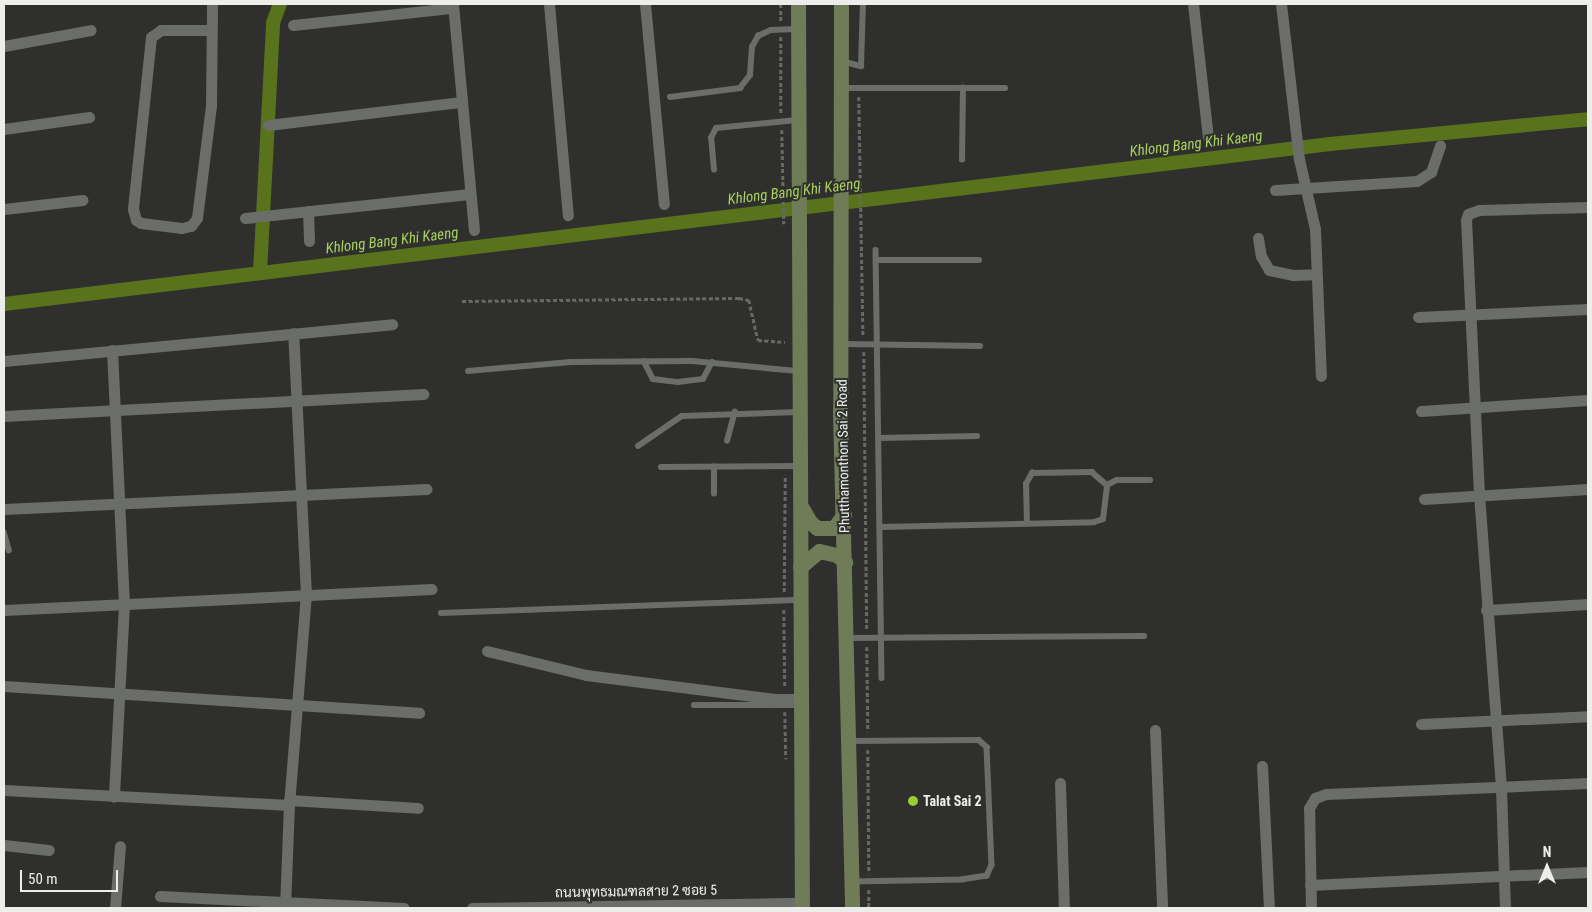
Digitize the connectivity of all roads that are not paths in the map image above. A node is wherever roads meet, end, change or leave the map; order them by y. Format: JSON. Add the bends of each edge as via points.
{"nodes":[{"id":1,"x":212,"y":4,"type":"edge"},
{"id":2,"x":549,"y":4,"type":"edge"},
{"id":3,"x":646,"y":4,"type":"edge"},
{"id":4,"x":798,"y":4,"type":"edge"},
{"id":5,"x":807,"y":4,"type":"edge"},
{"id":6,"x":841,"y":4,"type":"edge"},
{"id":7,"x":863,"y":4,"type":"edge"},
{"id":8,"x":1193,"y":4,"type":"edge"},
{"id":9,"x":1281,"y":4,"type":"edge"},
{"id":10,"x":453,"y":6,"type":"edge"},
{"id":11,"x":293,"y":25,"type":"dead end"},
{"id":12,"x":798,"y":29,"type":"junction"},
{"id":13,"x":91,"y":30,"type":"dead end"},
{"id":14,"x":211,"y":30,"type":"junction"},
{"id":15,"x":4,"y":46,"type":"edge"},
{"id":16,"x":840,"y":60,"type":"junction"},
{"id":17,"x":798,"y":76,"type":"junction"},
{"id":18,"x":841,"y":88,"type":"junction"},
{"id":19,"x":963,"y":88,"type":"junction"},
{"id":20,"x":1005,"y":88,"type":"dead end"},
{"id":21,"x":670,"y":98,"type":"dead end"},
{"id":22,"x":462,"y":102,"type":"junction"},
{"id":23,"x":90,"y":117,"type":"dead end"},
{"id":24,"x":799,"y":120,"type":"junction"},
{"id":25,"x":268,"y":126,"type":"dead end"},
{"id":26,"x":4,"y":129,"type":"edge"},
{"id":27,"x":1208,"y":137,"type":"dead end"},
{"id":28,"x":1440,"y":146,"type":"dead end"},
{"id":29,"x":962,"y":160,"type":"dead end"},
{"id":30,"x":714,"y":170,"type":"dead end"},
{"id":31,"x":1307,"y":188,"type":"junction"},
{"id":32,"x":1275,"y":190,"type":"dead end"},
{"id":33,"x":470,"y":194,"type":"junction"},
{"id":34,"x":82,"y":200,"type":"dead end"},
{"id":35,"x":664,"y":204,"type":"dead end"},
{"id":36,"x":1588,"y":207,"type":"edge"},
{"id":37,"x":4,"y":209,"type":"edge"},
{"id":38,"x":308,"y":211,"type":"junction"},
{"id":39,"x":568,"y":214,"type":"dead end"},
{"id":40,"x":245,"y":218,"type":"dead end"},
{"id":41,"x":474,"y":230,"type":"dead end"},
{"id":42,"x":1258,"y":238,"type":"dead end"},
{"id":43,"x":309,"y":241,"type":"dead end"},
{"id":44,"x":876,"y":250,"type":"dead end"},
{"id":45,"x":876,"y":260,"type":"junction"},
{"id":46,"x":979,"y":260,"type":"dead end"},
{"id":47,"x":1316,"y":274,"type":"junction"},
{"id":48,"x":1588,"y":309,"type":"edge"},
{"id":49,"x":1471,"y":316,"type":"junction"},
{"id":50,"x":1418,"y":318,"type":"dead end"},
{"id":51,"x":392,"y":324,"type":"dead end"},
{"id":52,"x":293,"y":333,"type":"junction"},
{"id":53,"x":841,"y":344,"type":"junction"},
{"id":54,"x":878,"y":345,"type":"junction"},
{"id":55,"x":980,"y":346,"type":"dead end"},
{"id":56,"x":112,"y":350,"type":"junction"},
{"id":57,"x":4,"y":361,"type":"edge"},
{"id":58,"x":644,"y":362,"type":"junction"},
{"id":59,"x":712,"y":362,"type":"junction"},
{"id":60,"x":800,"y":371,"type":"junction"},
{"id":61,"x":468,"y":372,"type":"dead end"},
{"id":62,"x":1321,"y":376,"type":"dead end"},
{"id":63,"x":423,"y":394,"type":"dead end"},
{"id":64,"x":297,"y":400,"type":"junction"},
{"id":65,"x":1588,"y":400,"type":"edge"},
{"id":66,"x":1475,"y":408,"type":"junction"},
{"id":67,"x":116,"y":410,"type":"junction"},
{"id":68,"x":1421,"y":411,"type":"dead end"},
{"id":69,"x":735,"y":412,"type":"junction"},
{"id":70,"x":801,"y":412,"type":"junction"},
{"id":71,"x":4,"y":416,"type":"edge"},
{"id":72,"x":977,"y":436,"type":"dead end"},
{"id":73,"x":879,"y":438,"type":"junction"},
{"id":74,"x":727,"y":442,"type":"dead end"},
{"id":75,"x":638,"y":446,"type":"dead end"},
{"id":76,"x":801,"y":466,"type":"junction"},
{"id":77,"x":714,"y":467,"type":"junction"},
{"id":78,"x":661,"y":468,"type":"dead end"},
{"id":79,"x":1150,"y":480,"type":"dead end"},
{"id":80,"x":1107,"y":485,"type":"junction"},
{"id":81,"x":427,"y":489,"type":"dead end"},
{"id":82,"x":1588,"y":489,"type":"edge"},
{"id":83,"x":301,"y":494,"type":"junction"},
{"id":84,"x":714,"y":494,"type":"dead end"},
{"id":85,"x":1478,"y":496,"type":"junction"},
{"id":86,"x":1424,"y":499,"type":"dead end"},
{"id":87,"x":120,"y":502,"type":"junction"},
{"id":88,"x":802,"y":508,"type":"junction"},
{"id":89,"x":4,"y":509,"type":"edge"},
{"id":90,"x":844,"y":514,"type":"junction"},
{"id":91,"x":1026,"y":524,"type":"junction"},
{"id":92,"x":880,"y":527,"type":"junction"},
{"id":93,"x":4,"y":532,"type":"edge"},
{"id":94,"x":9,"y":550,"type":"dead end"},
{"id":95,"x":845,"y":562,"type":"junction"},
{"id":96,"x":800,"y":567,"type":"junction"},
{"id":97,"x":431,"y":589,"type":"dead end"},
{"id":98,"x":306,"y":595,"type":"junction"},
{"id":99,"x":800,"y":600,"type":"junction"},
{"id":100,"x":124,"y":604,"type":"junction"},
{"id":101,"x":1588,"y":604,"type":"edge"},
{"id":102,"x":4,"y":610,"type":"edge"},
{"id":103,"x":1486,"y":610,"type":"junction"},
{"id":104,"x":441,"y":613,"type":"dead end"},
{"id":105,"x":1144,"y":636,"type":"dead end"},
{"id":106,"x":883,"y":637,"type":"junction"},
{"id":107,"x":846,"y":638,"type":"junction"},
{"id":108,"x":487,"y":651,"type":"dead end"},
{"id":109,"x":882,"y":678,"type":"dead end"},
{"id":110,"x":4,"y":686,"type":"edge"},
{"id":111,"x":120,"y":694,"type":"junction"},
{"id":112,"x":801,"y":702,"type":"junction"},
{"id":113,"x":297,"y":705,"type":"junction"},
{"id":114,"x":694,"y":705,"type":"dead end"},
{"id":115,"x":419,"y":713,"type":"dead end"},
{"id":116,"x":1588,"y":716,"type":"edge"},
{"id":117,"x":1496,"y":720,"type":"junction"},
{"id":118,"x":1421,"y":724,"type":"dead end"},
{"id":119,"x":1155,"y":730,"type":"dead end"},
{"id":120,"x":848,"y":741,"type":"junction"},
{"id":121,"x":1262,"y":766,"type":"dead end"},
{"id":122,"x":1060,"y":783,"type":"dead end"},
{"id":123,"x":1588,"y":783,"type":"edge"},
{"id":124,"x":1501,"y":787,"type":"junction"},
{"id":125,"x":4,"y":790,"type":"edge"},
{"id":126,"x":114,"y":797,"type":"junction"},
{"id":127,"x":289,"y":802,"type":"junction"},
{"id":128,"x":418,"y":808,"type":"dead end"},
{"id":129,"x":4,"y":845,"type":"edge"},
{"id":130,"x":120,"y":846,"type":"dead end"},
{"id":131,"x":49,"y":850,"type":"dead end"},
{"id":132,"x":1588,"y":872,"type":"edge"},
{"id":133,"x":1503,"y":878,"type":"junction"},
{"id":134,"x":852,"y":882,"type":"junction"},
{"id":135,"x":1310,"y":885,"type":"junction"},
{"id":136,"x":160,"y":896,"type":"dead end"},
{"id":137,"x":285,"y":906,"type":"edge"},
{"id":138,"x":802,"y":906,"type":"edge"},
{"id":139,"x":116,"y":908,"type":"edge"},
{"id":140,"x":404,"y":908,"type":"edge"},
{"id":141,"x":472,"y":908,"type":"edge"},
{"id":142,"x":852,"y":908,"type":"edge"},
{"id":143,"x":1064,"y":908,"type":"edge"},
{"id":144,"x":1162,"y":908,"type":"edge"},
{"id":145,"x":1269,"y":908,"type":"edge"},
{"id":146,"x":1311,"y":908,"type":"edge"},
{"id":147,"x":1504,"y":908,"type":"edge"}],
"edges":[{"from":1,"to":14,"type":"street"},
{"from":2,"to":39,"type":"street"},
{"from":3,"to":35,"type":"street"},
{"from":4,"to":12,"type":"main road"},
{"from":5,"to":17,"type":"main road"},
{"from":6,"to":16,"type":"main road","name":"Phutthamonthon Sai 2 Road"},
{"from":7,"to":16,"type":"lane","via":[[862,66]]},
{"from":8,"to":27,"type":"street"},
{"from":9,"to":31,"type":"street","via":[[1299,159]]},
{"from":10,"to":11,"type":"street"},
{"from":10,"to":22,"type":"street"},
{"from":12,"to":17,"type":"main road"},
{"from":12,"to":21,"type":"lane","via":[[781,29],[758,36],[752,46],[750,75],[740,88]]},
{"from":13,"to":15,"type":"street"},
{"from":14,"to":14,"type":"street","via":[[161,30],[151,37],[133,209],[136,220],[141,223],[182,228],[191,226],[197,218],[211,106]]},
{"from":16,"to":18,"type":"main road","name":"Phutthamonthon Sai 2 Road"},
{"from":17,"to":24,"type":"main road"},
{"from":18,"to":19,"type":"lane"},
{"from":18,"to":53,"type":"main road","name":"Phutthamonthon Sai 2 Road"},
{"from":19,"to":20,"type":"lane"},
{"from":19,"to":29,"type":"lane"},
{"from":22,"to":25,"type":"street"},
{"from":22,"to":33,"type":"street"},
{"from":23,"to":26,"type":"street"},
{"from":24,"to":30,"type":"lane","via":[[716,128],[711,138]]},
{"from":24,"to":60,"type":"main road"},
{"from":28,"to":31,"type":"street","via":[[1432,172],[1417,181]]},
{"from":31,"to":32,"type":"street"},
{"from":31,"to":47,"type":"street","via":[[1315,230]]},
{"from":33,"to":38,"type":"street"},
{"from":33,"to":41,"type":"street"},
{"from":34,"to":37,"type":"street"},
{"from":36,"to":49,"type":"street","via":[[1479,210],[1468,214]]},
{"from":38,"to":40,"type":"street"},
{"from":38,"to":43,"type":"street"},
{"from":42,"to":47,"type":"street","via":[[1264,265],[1269,270],[1293,275]]},
{"from":44,"to":45,"type":"lane"},
{"from":45,"to":46,"type":"lane"},
{"from":45,"to":54,"type":"lane"},
{"from":47,"to":62,"type":"street"},
{"from":48,"to":49,"type":"street"},
{"from":49,"to":50,"type":"street"},
{"from":49,"to":66,"type":"street"},
{"from":51,"to":52,"type":"street"},
{"from":52,"to":56,"type":"street"},
{"from":52,"to":64,"type":"street"},
{"from":53,"to":54,"type":"lane"},
{"from":53,"to":90,"type":"main road","name":"Phutthamonthon Sai 2 Road"},
{"from":54,"to":55,"type":"lane"},
{"from":54,"to":73,"type":"lane"},
{"from":56,"to":57,"type":"street"},
{"from":56,"to":67,"type":"street"},
{"from":58,"to":59,"type":"lane"},
{"from":58,"to":59,"type":"lane","via":[[653,379],[678,382],[703,379]]},
{"from":58,"to":61,"type":"lane","via":[[551,363]]},
{"from":59,"to":60,"type":"lane"},
{"from":60,"to":70,"type":"main road"},
{"from":63,"to":64,"type":"street"},
{"from":64,"to":67,"type":"street"},
{"from":64,"to":83,"type":"street"},
{"from":65,"to":66,"type":"street"},
{"from":66,"to":68,"type":"street"},
{"from":66,"to":85,"type":"street"},
{"from":67,"to":71,"type":"street"},
{"from":67,"to":87,"type":"street"},
{"from":69,"to":70,"type":"lane"},
{"from":69,"to":74,"type":"lane"},
{"from":69,"to":75,"type":"lane","via":[[682,416]]},
{"from":70,"to":76,"type":"main road"},
{"from":72,"to":73,"type":"lane"},
{"from":73,"to":92,"type":"lane"},
{"from":76,"to":77,"type":"lane"},
{"from":76,"to":88,"type":"main road"},
{"from":77,"to":78,"type":"lane"},
{"from":77,"to":84,"type":"lane"},
{"from":79,"to":80,"type":"lane","via":[[1117,480]]},
{"from":80,"to":91,"type":"lane","via":[[1103,519]]},
{"from":80,"to":91,"type":"lane","via":[[1092,472],[1032,473],[1026,484]]},
{"from":81,"to":83,"type":"street"},
{"from":82,"to":85,"type":"street"},
{"from":83,"to":87,"type":"street"},
{"from":83,"to":98,"type":"street"},
{"from":85,"to":86,"type":"street"},
{"from":85,"to":103,"type":"street"},
{"from":87,"to":89,"type":"street"},
{"from":87,"to":100,"type":"street"},
{"from":88,"to":90,"type":"main road","via":[[817,528],[834,528]]},
{"from":88,"to":96,"type":"main road"},
{"from":90,"to":95,"type":"main road","name":"Phutthamonthon Sai 2 Road"},
{"from":91,"to":92,"type":"lane"},
{"from":92,"to":106,"type":"lane"},
{"from":93,"to":94,"type":"lane"},
{"from":95,"to":96,"type":"main road","via":[[837,555],[820,551]]},
{"from":95,"to":107,"type":"main road","name":"Phutthamonthon Sai 2 Road"},
{"from":96,"to":99,"type":"main road"},
{"from":97,"to":98,"type":"street"},
{"from":98,"to":100,"type":"street"},
{"from":98,"to":113,"type":"street"},
{"from":99,"to":104,"type":"lane"},
{"from":99,"to":112,"type":"main road"},
{"from":100,"to":102,"type":"street"},
{"from":100,"to":111,"type":"street"},
{"from":101,"to":103,"type":"street"},
{"from":103,"to":117,"type":"street"},
{"from":105,"to":106,"type":"lane"},
{"from":106,"to":107,"type":"lane"},
{"from":106,"to":109,"type":"lane"},
{"from":107,"to":120,"type":"main road","name":"Phutthamonthon Sai 2 Road"},
{"from":108,"to":112,"type":"street","via":[[586,675]]},
{"from":110,"to":111,"type":"street"},
{"from":111,"to":113,"type":"street"},
{"from":111,"to":126,"type":"street"},
{"from":112,"to":114,"type":"lane"},
{"from":112,"to":138,"type":"main road"},
{"from":113,"to":115,"type":"street"},
{"from":113,"to":127,"type":"street"},
{"from":116,"to":117,"type":"street"},
{"from":117,"to":118,"type":"street"},
{"from":117,"to":124,"type":"street"},
{"from":119,"to":144,"type":"street"},
{"from":120,"to":134,"type":"main road","name":"Phutthamonthon Sai 2 Road"},
{"from":120,"to":134,"type":"lane","via":[[973,738],[987,747],[992,865],[987,876],[962,880]]},
{"from":121,"to":145,"type":"street"},
{"from":122,"to":143,"type":"street"},
{"from":123,"to":124,"type":"street"},
{"from":124,"to":133,"type":"street"},
{"from":124,"to":135,"type":"street","via":[[1326,794],[1315,798],[1309,808]]},
{"from":125,"to":126,"type":"street"},
{"from":126,"to":127,"type":"street"},
{"from":127,"to":128,"type":"street"},
{"from":127,"to":137,"type":"street"},
{"from":129,"to":131,"type":"street"},
{"from":130,"to":139,"type":"street"},
{"from":132,"to":133,"type":"street"},
{"from":133,"to":135,"type":"street"},
{"from":133,"to":147,"type":"street"},
{"from":134,"to":142,"type":"main road","name":"Phutthamonthon Sai 2 Road"},
{"from":135,"to":146,"type":"street"},
{"from":136,"to":137,"type":"street"},
{"from":137,"to":140,"type":"street"},
{"from":138,"to":141,"type":"street","name":"ถนนพุทธมณฑลสาย 2 ซอย 5"}]}
